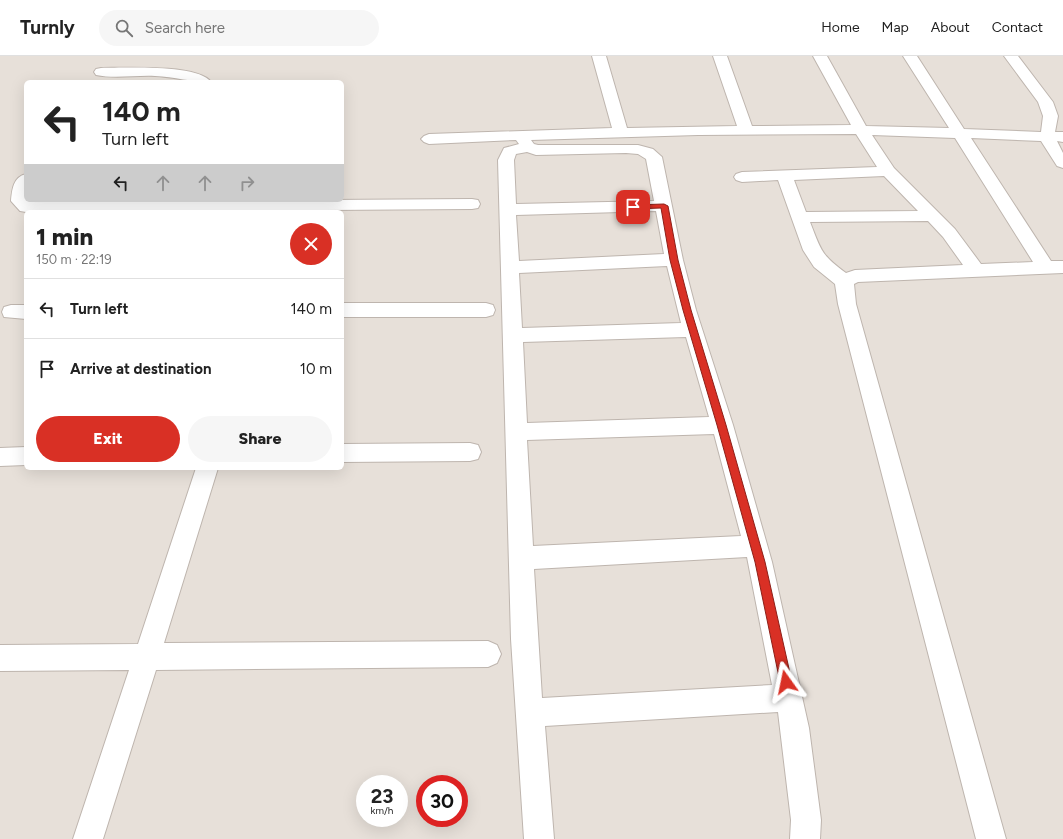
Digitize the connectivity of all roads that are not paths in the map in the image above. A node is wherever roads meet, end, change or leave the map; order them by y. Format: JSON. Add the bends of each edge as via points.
{"nodes":[{"id":1,"x":112,"y":56,"type":"edge"},
{"id":2,"x":599,"y":56,"type":"edge"},
{"id":3,"x":720,"y":56,"type":"edge"},
{"id":4,"x":820,"y":56,"type":"edge"},
{"id":5,"x":910,"y":56,"type":"edge"},
{"id":6,"x":1011,"y":56,"type":"edge"},
{"id":7,"x":97,"y":77,"type":"edge"},
{"id":8,"x":201,"y":80,"type":"edge"},
{"id":9,"x":746,"y":130,"type":"junction"},
{"id":10,"x":860,"y":130,"type":"junction"},
{"id":11,"x":620,"y":132,"type":"junction"},
{"id":12,"x":958,"y":133,"type":"junction"},
{"id":13,"x":1048,"y":136,"type":"junction"},
{"id":14,"x":1063,"y":137,"type":"edge"},
{"id":15,"x":429,"y":139,"type":"dead end"},
{"id":16,"x":525,"y":141,"type":"junction"},
{"id":17,"x":1063,"y":163,"type":"edge"},
{"id":18,"x":888,"y":171,"type":"junction"},
{"id":19,"x":784,"y":175,"type":"junction"},
{"id":20,"x":742,"y":177,"type":"dead end"},
{"id":21,"x":24,"y":182,"type":"edge"},
{"id":22,"x":156,"y":203,"type":"edge"},
{"id":23,"x":472,"y":204,"type":"dead end"},
{"id":24,"x":664,"y":206,"type":"junction"},
{"id":25,"x":291,"y":208,"type":"edge"},
{"id":26,"x":507,"y":210,"type":"junction"},
{"id":27,"x":932,"y":216,"type":"junction"},
{"id":28,"x":800,"y":217,"type":"junction"},
{"id":29,"x":674,"y":260,"type":"junction"},
{"id":30,"x":510,"y":267,"type":"junction"},
{"id":31,"x":1054,"y":268,"type":"edge"},
{"id":32,"x":976,"y":271,"type":"junction"},
{"id":33,"x":844,"y":281,"type":"junction"},
{"id":34,"x":344,"y":310,"type":"edge"},
{"id":35,"x":486,"y":310,"type":"dead end"},
{"id":36,"x":693,"y":330,"type":"junction"},
{"id":37,"x":512,"y":335,"type":"junction"},
{"id":38,"x":722,"y":425,"type":"junction"},
{"id":39,"x":516,"y":432,"type":"junction"},
{"id":40,"x":470,"y":452,"type":"dead end"},
{"id":41,"x":344,"y":453,"type":"edge"},
{"id":42,"x":24,"y":456,"type":"edge"},
{"id":43,"x":0,"y":457,"type":"edge"},
{"id":44,"x":206,"y":470,"type":"edge"},
{"id":45,"x":755,"y":546,"type":"junction"},
{"id":46,"x":521,"y":558,"type":"junction"},
{"id":47,"x":488,"y":654,"type":"dead end"},
{"id":48,"x":147,"y":656,"type":"junction"},
{"id":49,"x":0,"y":658,"type":"edge"},
{"id":50,"x":789,"y":698,"type":"junction"},
{"id":51,"x":529,"y":713,"type":"junction"},
{"id":52,"x":88,"y":839,"type":"edge"},
{"id":53,"x":539,"y":839,"type":"edge"},
{"id":54,"x":805,"y":839,"type":"edge"},
{"id":55,"x":991,"y":839,"type":"edge"}],
"edges":[{"from":1,"to":7,"type":"street"},
{"from":2,"to":11,"type":"street"},
{"from":3,"to":9,"type":"street"},
{"from":4,"to":10,"type":"street"},
{"from":5,"to":12,"type":"street"},
{"from":6,"to":13,"type":"street","via":[[1050,98],[1052,121]]},
{"from":7,"to":8,"type":"street","via":[[176,74],[195,76]]},
{"from":9,"to":10,"type":"street"},
{"from":9,"to":11,"type":"street"},
{"from":10,"to":12,"type":"street"},
{"from":10,"to":18,"type":"street"},
{"from":11,"to":16,"type":"street"},
{"from":12,"to":13,"type":"street"},
{"from":12,"to":31,"type":"street"},
{"from":13,"to":14,"type":"street"},
{"from":13,"to":17,"type":"street"},
{"from":15,"to":16,"type":"street"},
{"from":16,"to":24,"type":"street","via":[[546,150],[626,148],[648,152],[654,157]]},
{"from":16,"to":26,"type":"street","via":[[509,151],[506,160]]},
{"from":18,"to":19,"type":"street"},
{"from":18,"to":27,"type":"street"},
{"from":19,"to":20,"type":"street"},
{"from":19,"to":28,"type":"street"},
{"from":21,"to":22,"type":"street","via":[[20,187],[19,201],[26,207]]},
{"from":22,"to":25,"type":"street"},
{"from":23,"to":25,"type":"street"},
{"from":24,"to":26,"type":"street"},
{"from":24,"to":29,"type":"street"},
{"from":26,"to":30,"type":"street"},
{"from":27,"to":28,"type":"street"},
{"from":27,"to":32,"type":"street","via":[[961,248]]},
{"from":28,"to":33,"type":"street","via":[[812,250],[820,263]]},
{"from":29,"to":30,"type":"street"},
{"from":29,"to":36,"type":"street"},
{"from":30,"to":37,"type":"street"},
{"from":31,"to":32,"type":"street"},
{"from":32,"to":33,"type":"street","via":[[855,276]]},
{"from":33,"to":55,"type":"street","via":[[847,304]]},
{"from":34,"to":35,"type":"street"},
{"from":36,"to":37,"type":"street"},
{"from":36,"to":38,"type":"street"},
{"from":37,"to":39,"type":"street"},
{"from":38,"to":39,"type":"street"},
{"from":38,"to":45,"type":"street"},
{"from":39,"to":46,"type":"street"},
{"from":40,"to":41,"type":"street"},
{"from":42,"to":43,"type":"street"},
{"from":44,"to":48,"type":"street"},
{"from":45,"to":46,"type":"street"},
{"from":45,"to":50,"type":"street"},
{"from":46,"to":51,"type":"street"},
{"from":47,"to":48,"type":"street"},
{"from":48,"to":49,"type":"street"},
{"from":48,"to":52,"type":"street"},
{"from":50,"to":51,"type":"street"},
{"from":50,"to":54,"type":"street","via":[[806,820]]},
{"from":51,"to":53,"type":"street"}]}
